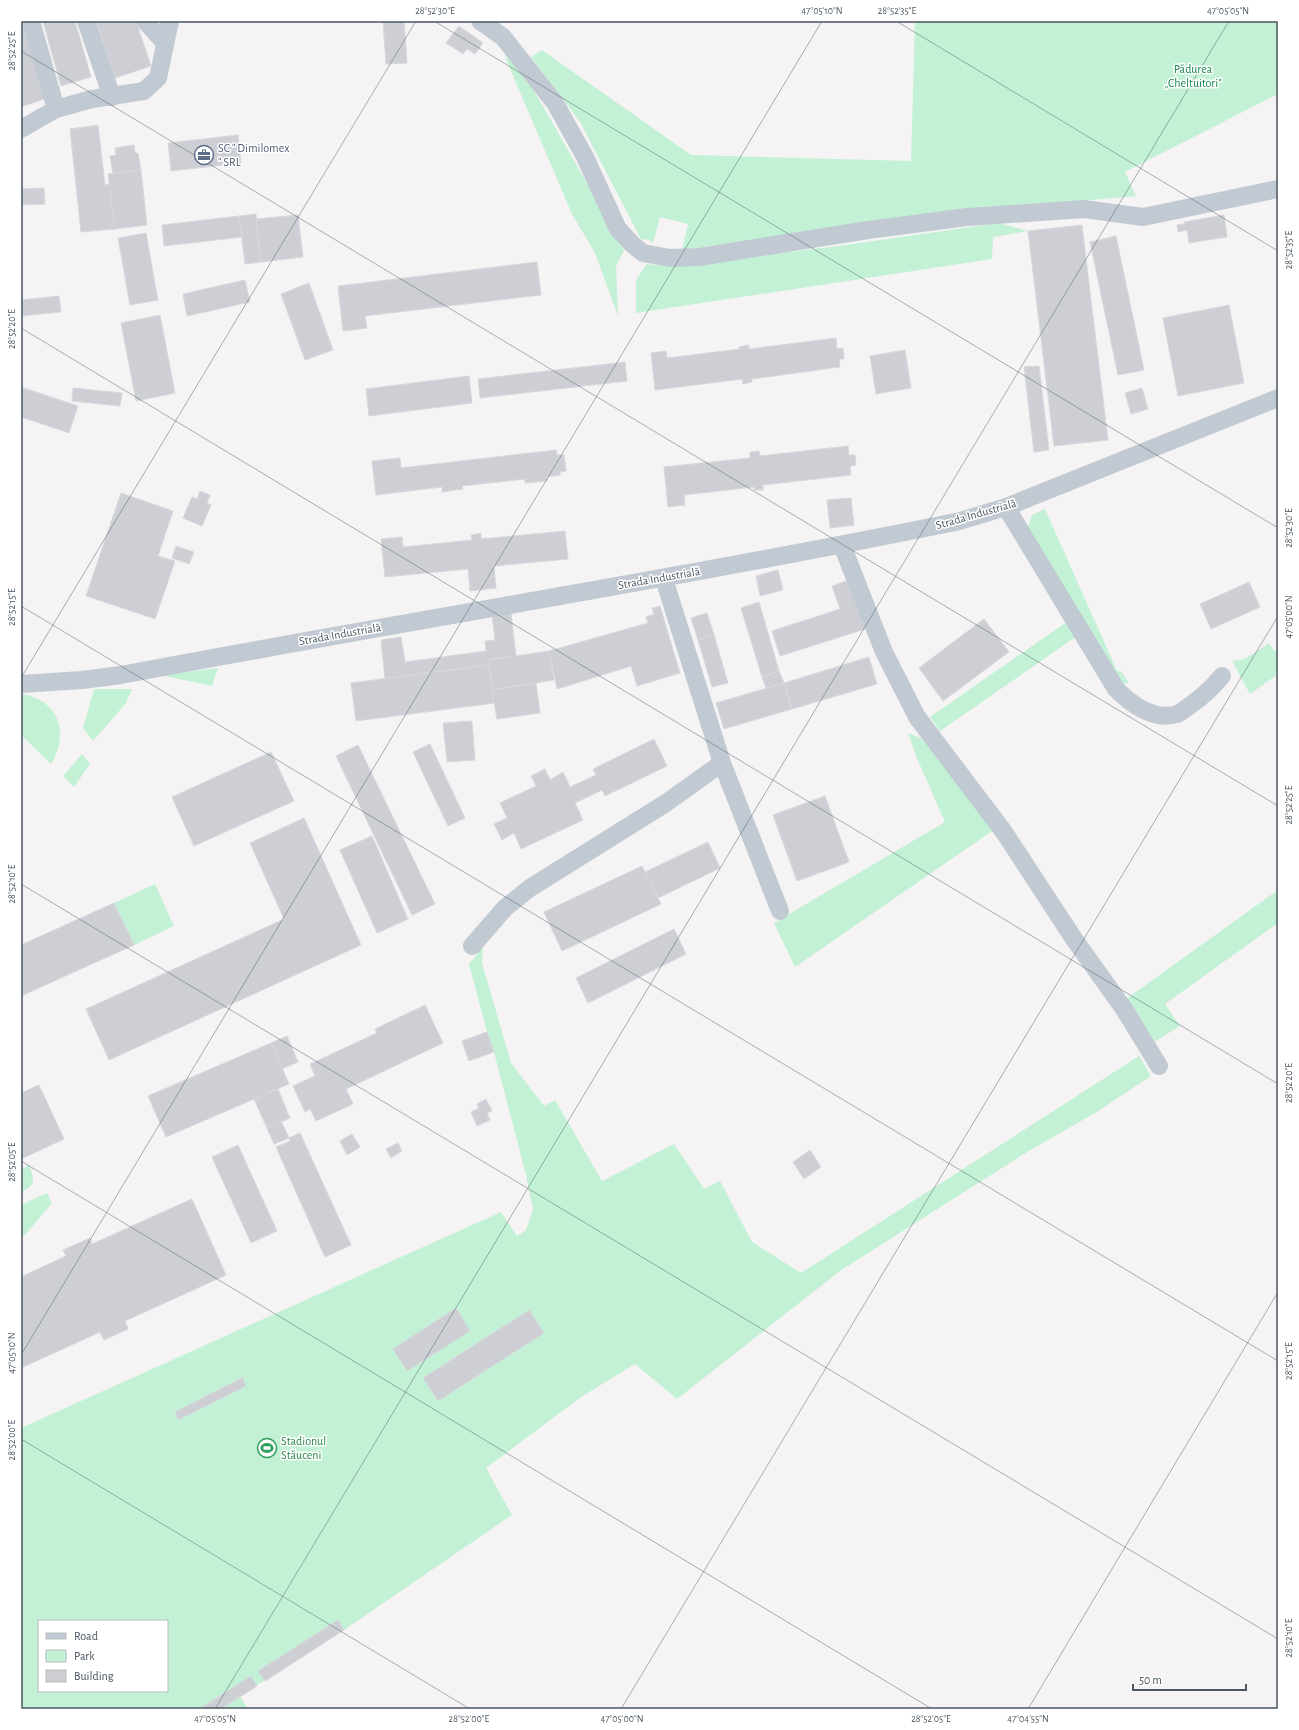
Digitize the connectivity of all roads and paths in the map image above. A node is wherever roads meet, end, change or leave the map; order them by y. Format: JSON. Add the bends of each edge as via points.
{"nodes":[{"id":1,"x":31,"y":21,"type":"edge"},
{"id":2,"x":86,"y":21,"type":"edge"},
{"id":3,"x":145,"y":21,"type":"edge"},
{"id":4,"x":170,"y":21,"type":"edge"},
{"id":5,"x":480,"y":21,"type":"edge"},
{"id":6,"x":165,"y":43,"type":"junction"},
{"id":7,"x":112,"y":97,"type":"junction"},
{"id":8,"x":56,"y":110,"type":"junction"},
{"id":9,"x":21,"y":129,"type":"edge"},
{"id":10,"x":1278,"y":189,"type":"edge"},
{"id":11,"x":1278,"y":398,"type":"edge"},
{"id":12,"x":1006,"y":507,"type":"junction"},
{"id":13,"x":842,"y":544,"type":"junction"},
{"id":14,"x":664,"y":579,"type":"junction"},
{"id":15,"x":1222,"y":676,"type":"dead end"},
{"id":16,"x":21,"y":684,"type":"edge"},
{"id":17,"x":722,"y":763,"type":"junction"},
{"id":18,"x":780,"y":911,"type":"dead end"},
{"id":19,"x":472,"y":946,"type":"dead end"},
{"id":20,"x":1159,"y":1066,"type":"dead end"}],
"edges":[{"from":1,"to":8,"type":"street"},
{"from":2,"to":7,"type":"street"},
{"from":3,"to":6,"type":"street"},
{"from":4,"to":6,"type":"street"},
{"from":5,"to":10,"type":"street","via":[[503,37],[554,103],[585,157],[618,229],[644,253],[670,258],[699,257],[967,217],[1084,209],[1143,217]]},
{"from":6,"to":7,"type":"street","via":[[158,78],[144,91]]},
{"from":7,"to":8,"type":"street","via":[[92,99]]},
{"from":8,"to":9,"type":"street"},
{"from":11,"to":12,"type":"street","name":"Strada Industrială"},
{"from":12,"to":13,"type":"street","name":"Strada Industrială","via":[[960,522]]},
{"from":12,"to":15,"type":"street","via":[[1116,689],[1128,700],[1149,712],[1161,715],[1178,714],[1206,695]]},
{"from":13,"to":14,"type":"street","name":"Strada Industrială"},
{"from":13,"to":20,"type":"street","via":[[884,652],[917,717],[1004,832],[1074,939],[1124,1009]]},
{"from":14,"to":16,"type":"street","name":"Strada Industrială","via":[[378,627],[121,675]]},
{"from":14,"to":17,"type":"street"},
{"from":17,"to":18,"type":"street"},
{"from":17,"to":19,"type":"street","via":[[666,803],[530,888],[505,908]]}]}
